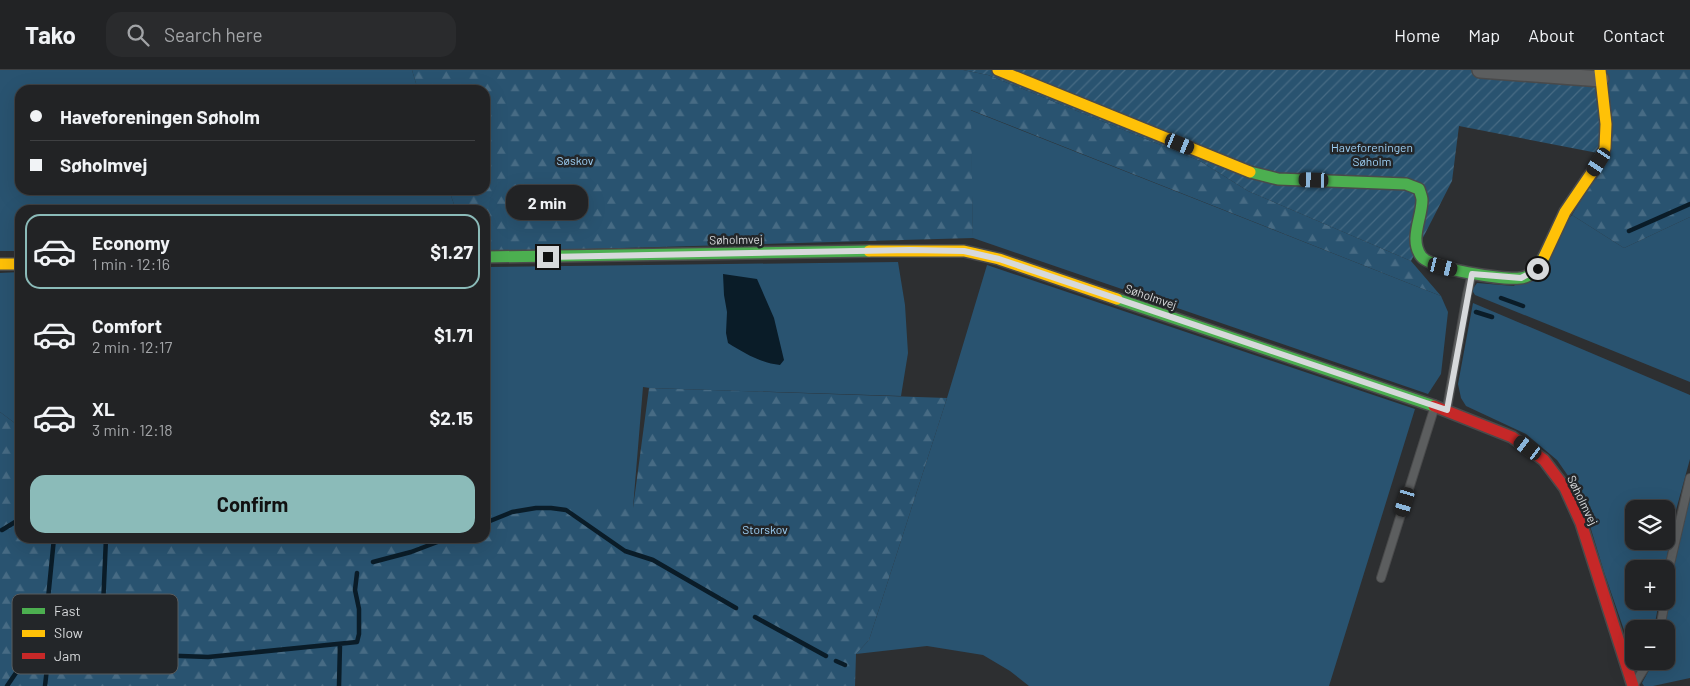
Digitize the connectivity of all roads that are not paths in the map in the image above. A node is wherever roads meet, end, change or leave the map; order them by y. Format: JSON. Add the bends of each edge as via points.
{"nodes":[{"id":1,"x":998,"y":70,"type":"edge"},
{"id":2,"x":1480,"y":70,"type":"edge"},
{"id":3,"x":1600,"y":74,"type":"edge"},
{"id":4,"x":490,"y":258,"type":"edge"},
{"id":5,"x":0,"y":264,"type":"edge"},
{"id":6,"x":15,"y":264,"type":"edge"},
{"id":7,"x":1472,"y":274,"type":"junction"},
{"id":8,"x":1441,"y":408,"type":"junction"},
{"id":9,"x":1690,"y":478,"type":"edge"},
{"id":10,"x":1671,"y":560,"type":"edge"},
{"id":11,"x":1381,"y":578,"type":"dead end"},
{"id":12,"x":1643,"y":670,"type":"edge"},
{"id":13,"x":1633,"y":686,"type":"edge"}],
"edges":[{"from":1,"to":7,"type":"street","via":[[1252,173],[1278,179],[1406,184],[1419,189],[1422,199],[1416,246],[1421,257],[1429,264]]},
{"from":2,"to":3,"type":"street"},
{"from":3,"to":7,"type":"street","via":[[1606,124],[1605,148],[1565,212],[1538,269],[1521,278]]},
{"from":4,"to":8,"type":"street","name":"Søholmvej","via":[[964,251],[999,259]]},
{"from":5,"to":6,"type":"street"},
{"from":7,"to":8,"type":"lane"},
{"from":8,"to":11,"type":"lane"},
{"from":8,"to":13,"type":"street","name":"Søholmvej","via":[[1512,437],[1544,460],[1564,488],[1581,523]]},
{"from":9,"to":10,"type":"lane"},
{"from":12,"to":13,"type":"lane"}]}
